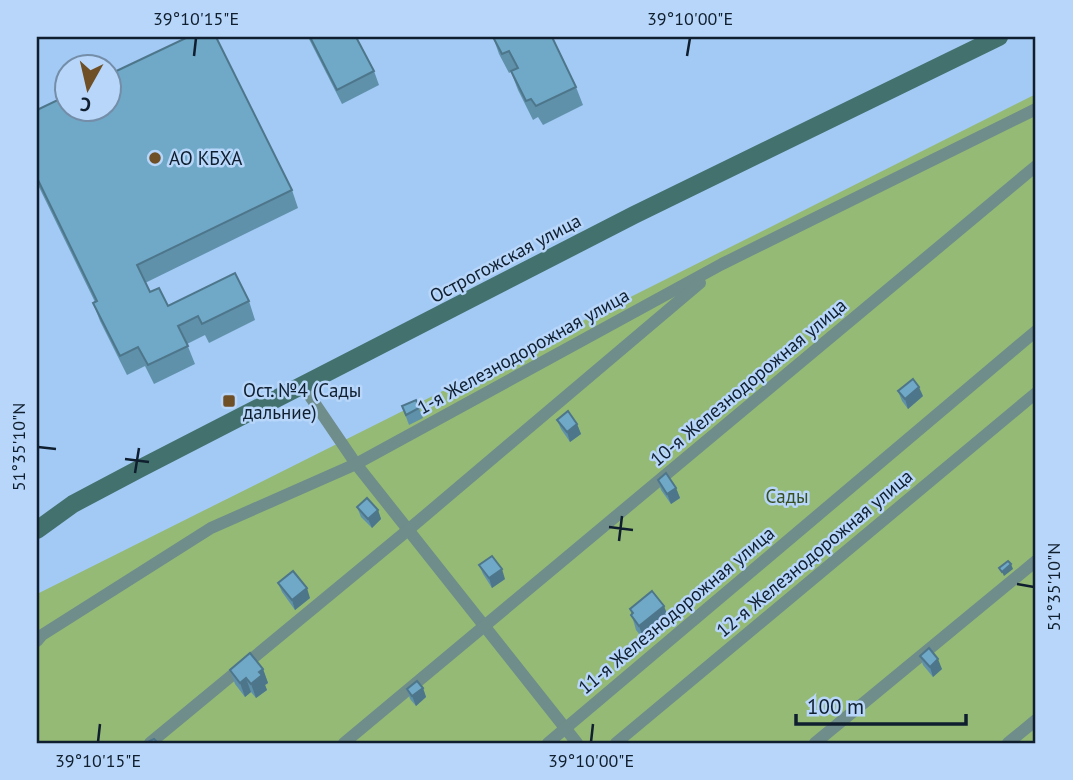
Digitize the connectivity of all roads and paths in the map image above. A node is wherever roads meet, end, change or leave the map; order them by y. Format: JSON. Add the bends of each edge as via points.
{"nodes":[{"id":1,"x":999,"y":37,"type":"edge"},
{"id":2,"x":1036,"y":109,"type":"edge"},
{"id":3,"x":1036,"y":166,"type":"edge"},
{"id":4,"x":722,"y":264,"type":"junction"},
{"id":5,"x":1036,"y":331,"type":"edge"},
{"id":6,"x":303,"y":386,"type":"junction"},
{"id":7,"x":1036,"y":393,"type":"edge"},
{"id":8,"x":356,"y":464,"type":"junction"},
{"id":9,"x":37,"y":530,"type":"edge"},
{"id":10,"x":408,"y":530,"type":"junction"},
{"id":11,"x":1036,"y":561,"type":"edge"},
{"id":12,"x":485,"y":627,"type":"junction"},
{"id":13,"x":37,"y":641,"type":"edge"},
{"id":14,"x":1036,"y":720,"type":"edge"},
{"id":15,"x":565,"y":729,"type":"junction"},
{"id":16,"x":150,"y":743,"type":"edge"},
{"id":17,"x":344,"y":743,"type":"edge"},
{"id":18,"x":548,"y":743,"type":"edge"},
{"id":19,"x":577,"y":743,"type":"edge"},
{"id":20,"x":616,"y":743,"type":"edge"},
{"id":21,"x":815,"y":743,"type":"edge"},
{"id":22,"x":1008,"y":743,"type":"edge"}],
"edges":[{"from":1,"to":6,"type":"street","name":"Острогожская улица","via":[[634,215]]},
{"from":2,"to":4,"type":"street","name":"1-я Железнодорожная улица"},
{"from":3,"to":12,"type":"street","name":"10-я Железнодорожная улица"},
{"from":4,"to":8,"type":"street","name":"1-я Железнодорожная улица"},
{"from":4,"to":10,"type":"street"},
{"from":5,"to":15,"type":"street","name":"11-я Железнодорожная улица"},
{"from":6,"to":8,"type":"street"},
{"from":6,"to":9,"type":"street","name":"Острогожская улица","via":[[85,498]]},
{"from":7,"to":20,"type":"street","name":"12-я Железнодорожная улица"},
{"from":8,"to":10,"type":"street"},
{"from":8,"to":13,"type":"street","name":"1-я Железнодорожная улица","via":[[211,528]]},
{"from":10,"to":12,"type":"street"},
{"from":10,"to":16,"type":"street"},
{"from":11,"to":21,"type":"street"},
{"from":12,"to":15,"type":"street"},
{"from":12,"to":17,"type":"street","name":"10-я Железнодорожная улица"},
{"from":14,"to":22,"type":"street"},
{"from":15,"to":18,"type":"street","name":"11-я Железнодорожная улица"},
{"from":15,"to":19,"type":"street"}]}
